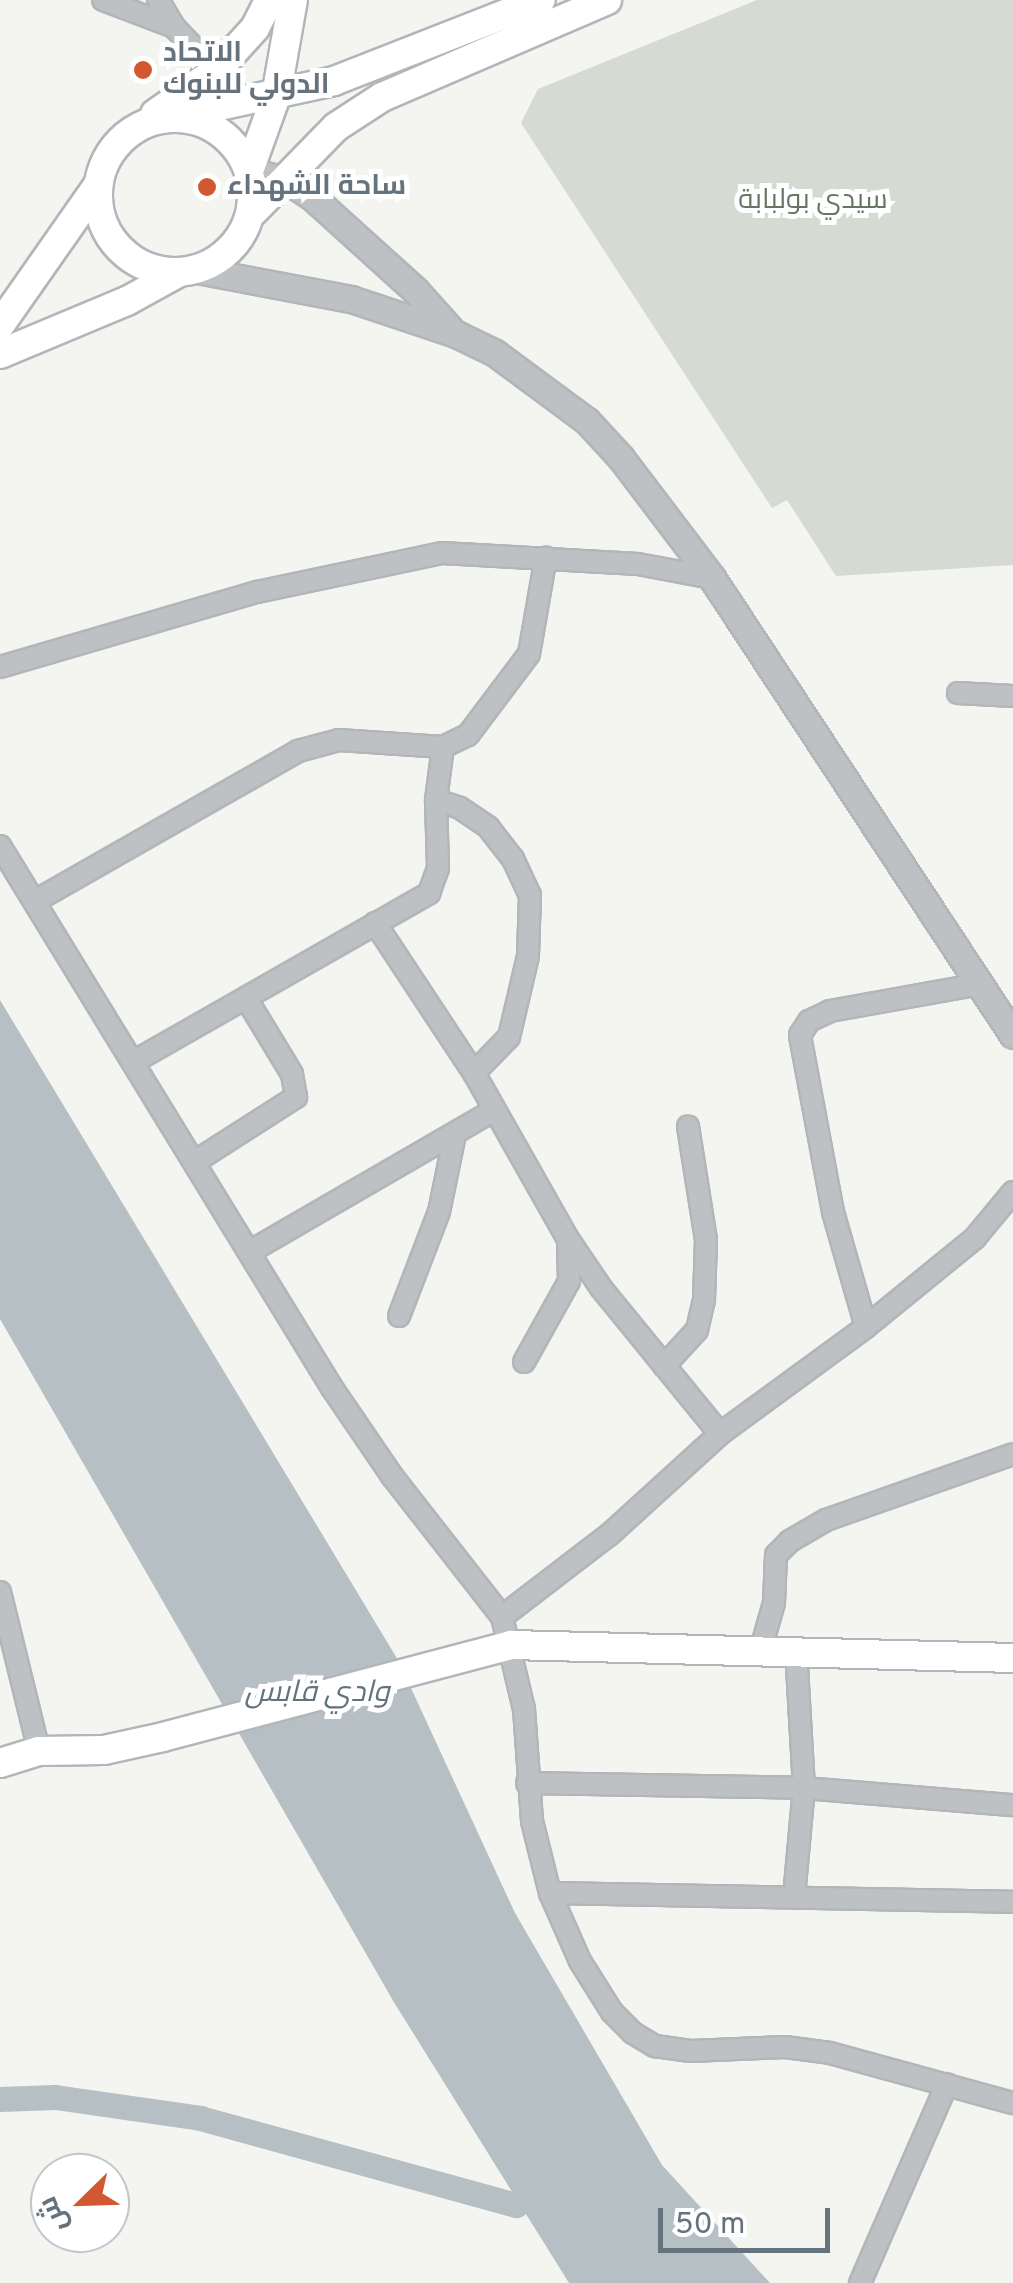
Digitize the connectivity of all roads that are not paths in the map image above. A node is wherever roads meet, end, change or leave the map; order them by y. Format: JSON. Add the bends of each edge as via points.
{"nodes":[{"id":1,"x":103,"y":0,"type":"edge"},
{"id":2,"x":158,"y":0,"type":"edge"},
{"id":3,"x":269,"y":0,"type":"edge"},
{"id":4,"x":293,"y":0,"type":"edge"},
{"id":5,"x":541,"y":0,"type":"edge"},
{"id":6,"x":607,"y":0,"type":"edge"},
{"id":7,"x":174,"y":27,"type":"junction"},
{"id":8,"x":216,"y":71,"type":"junction"},
{"id":9,"x":276,"y":96,"type":"junction"},
{"id":10,"x":150,"y":122,"type":"junction"},
{"id":11,"x":249,"y":171,"type":"junction"},
{"id":12,"x":286,"y":180,"type":"junction"},
{"id":13,"x":98,"y":185,"type":"junction"},
{"id":14,"x":254,"y":211,"type":"junction"},
{"id":15,"x":188,"y":272,"type":"junction"},
{"id":16,"x":0,"y":325,"type":"edge"},
{"id":17,"x":456,"y":334,"type":"junction"},
{"id":18,"x":0,"y":354,"type":"edge"},
{"id":19,"x":546,"y":557,"type":"junction"},
{"id":20,"x":712,"y":578,"type":"junction"},
{"id":21,"x":0,"y":667,"type":"edge"},
{"id":22,"x":958,"y":694,"type":"dead end"},
{"id":23,"x":1013,"y":696,"type":"edge"},
{"id":24,"x":443,"y":747,"type":"junction"},
{"id":25,"x":436,"y":800,"type":"junction"},
{"id":26,"x":0,"y":846,"type":"edge"},
{"id":27,"x":37,"y":900,"type":"junction"},
{"id":28,"x":375,"y":923,"type":"junction"},
{"id":29,"x":980,"y":984,"type":"junction"},
{"id":30,"x":246,"y":998,"type":"junction"},
{"id":31,"x":1013,"y":1035,"type":"edge"},
{"id":32,"x":135,"y":1061,"type":"junction"},
{"id":33,"x":474,"y":1072,"type":"junction"},
{"id":34,"x":494,"y":1110,"type":"junction"},
{"id":35,"x":688,"y":1126,"type":"dead end"},
{"id":36,"x":455,"y":1134,"type":"junction"},
{"id":37,"x":196,"y":1161,"type":"junction"},
{"id":38,"x":1013,"y":1192,"type":"edge"},
{"id":39,"x":568,"y":1240,"type":"junction"},
{"id":40,"x":251,"y":1250,"type":"junction"},
{"id":41,"x":399,"y":1316,"type":"dead end"},
{"id":42,"x":866,"y":1327,"type":"junction"},
{"id":43,"x":524,"y":1362,"type":"dead end"},
{"id":44,"x":664,"y":1366,"type":"junction"},
{"id":45,"x":720,"y":1434,"type":"junction"},
{"id":46,"x":1013,"y":1454,"type":"edge"},
{"id":47,"x":0,"y":1592,"type":"edge"},
{"id":48,"x":502,"y":1617,"type":"junction"},
{"id":49,"x":511,"y":1645,"type":"junction"},
{"id":50,"x":796,"y":1651,"type":"junction"},
{"id":51,"x":760,"y":1652,"type":"junction"},
{"id":52,"x":1013,"y":1658,"type":"edge"},
{"id":53,"x":39,"y":1751,"type":"junction"},
{"id":54,"x":0,"y":1763,"type":"edge"},
{"id":55,"x":528,"y":1783,"type":"junction"},
{"id":56,"x":804,"y":1788,"type":"junction"},
{"id":57,"x":1013,"y":1805,"type":"edge"},
{"id":58,"x":550,"y":1892,"type":"junction"},
{"id":59,"x":794,"y":1898,"type":"junction"},
{"id":60,"x":1013,"y":1902,"type":"edge"},
{"id":61,"x":947,"y":2084,"type":"junction"},
{"id":62,"x":1013,"y":2103,"type":"edge"},
{"id":63,"x":860,"y":2283,"type":"edge"}],
"edges":[{"from":1,"to":7,"type":"street"},
{"from":2,"to":7,"type":"street"},
{"from":3,"to":8,"type":"main road","via":[[255,28]]},
{"from":4,"to":9,"type":"main road"},
{"from":5,"to":9,"type":"main road","via":[[350,75]]},
{"from":6,"to":12,"type":"main road","via":[[382,96],[336,127]]},
{"from":7,"to":8,"type":"street"},
{"from":8,"to":10,"type":"main road"},
{"from":9,"to":10,"type":"main road"},
{"from":9,"to":11,"type":"main road"},
{"from":10,"to":11,"type":"main road","via":[[204,123],[224,135]]},
{"from":10,"to":13,"type":"main road","via":[[111,151]]},
{"from":11,"to":12,"type":"street"},
{"from":11,"to":14,"type":"main road"},
{"from":12,"to":14,"type":"main road"},
{"from":12,"to":17,"type":"street","via":[[415,290]]},
{"from":13,"to":15,"type":"main road","via":[[98,208],[118,248],[135,262]]},
{"from":13,"to":16,"type":"main road"},
{"from":14,"to":15,"type":"main road","via":[[220,259]]},
{"from":15,"to":17,"type":"street","via":[[351,299]]},
{"from":15,"to":18,"type":"main road"},
{"from":17,"to":20,"type":"street","via":[[495,353],[587,421]]},
{"from":19,"to":20,"type":"street"},
{"from":19,"to":21,"type":"street","via":[[442,553],[401,559],[193,609]]},
{"from":19,"to":24,"type":"street","via":[[530,654],[468,735]]},
{"from":20,"to":29,"type":"street"},
{"from":22,"to":23,"type":"street"},
{"from":24,"to":25,"type":"street"},
{"from":24,"to":27,"type":"street","via":[[339,740],[298,751]]},
{"from":25,"to":28,"type":"street","via":[[434,885]]},
{"from":25,"to":33,"type":"street","via":[[488,827],[530,896],[528,956],[508,1038]]},
{"from":26,"to":27,"type":"street"},
{"from":27,"to":32,"type":"street"},
{"from":28,"to":30,"type":"street"},
{"from":28,"to":33,"type":"street"},
{"from":29,"to":31,"type":"street"},
{"from":29,"to":42,"type":"street","via":[[830,1011],[802,1027],[833,1212]]},
{"from":30,"to":32,"type":"street"},
{"from":30,"to":37,"type":"street","via":[[292,1074],[296,1097]]},
{"from":32,"to":37,"type":"street"},
{"from":33,"to":34,"type":"street"},
{"from":34,"to":36,"type":"street"},
{"from":34,"to":39,"type":"street"},
{"from":35,"to":44,"type":"street","via":[[706,1240],[704,1300],[696,1330]]},
{"from":36,"to":40,"type":"street"},
{"from":36,"to":41,"type":"street","via":[[439,1212]]},
{"from":37,"to":40,"type":"street"},
{"from":38,"to":42,"type":"street","via":[[975,1238]]},
{"from":39,"to":43,"type":"street","via":[[569,1281]]},
{"from":39,"to":44,"type":"street"},
{"from":40,"to":48,"type":"street","via":[[392,1476]]},
{"from":42,"to":45,"type":"street"},
{"from":44,"to":45,"type":"street"},
{"from":45,"to":48,"type":"street","via":[[610,1534]]},
{"from":46,"to":51,"type":"street","via":[[826,1520],[790,1540],[776,1555],[774,1602]]},
{"from":47,"to":53,"type":"street"},
{"from":48,"to":49,"type":"street"},
{"from":49,"to":51,"type":"main road"},
{"from":49,"to":53,"type":"main road","via":[[163,1737],[104,1750]]},
{"from":49,"to":55,"type":"street","via":[[524,1709]]},
{"from":50,"to":51,"type":"main road"},
{"from":50,"to":52,"type":"main road"},
{"from":50,"to":56,"type":"street"},
{"from":53,"to":54,"type":"main road"},
{"from":55,"to":56,"type":"street"},
{"from":55,"to":58,"type":"street"},
{"from":56,"to":57,"type":"street"},
{"from":56,"to":59,"type":"street"},
{"from":58,"to":59,"type":"street"},
{"from":58,"to":61,"type":"street","via":[[580,1961],[612,2012],[656,2046],[800,2049]]},
{"from":59,"to":60,"type":"street"},
{"from":61,"to":62,"type":"street"},
{"from":61,"to":63,"type":"street"}]}
